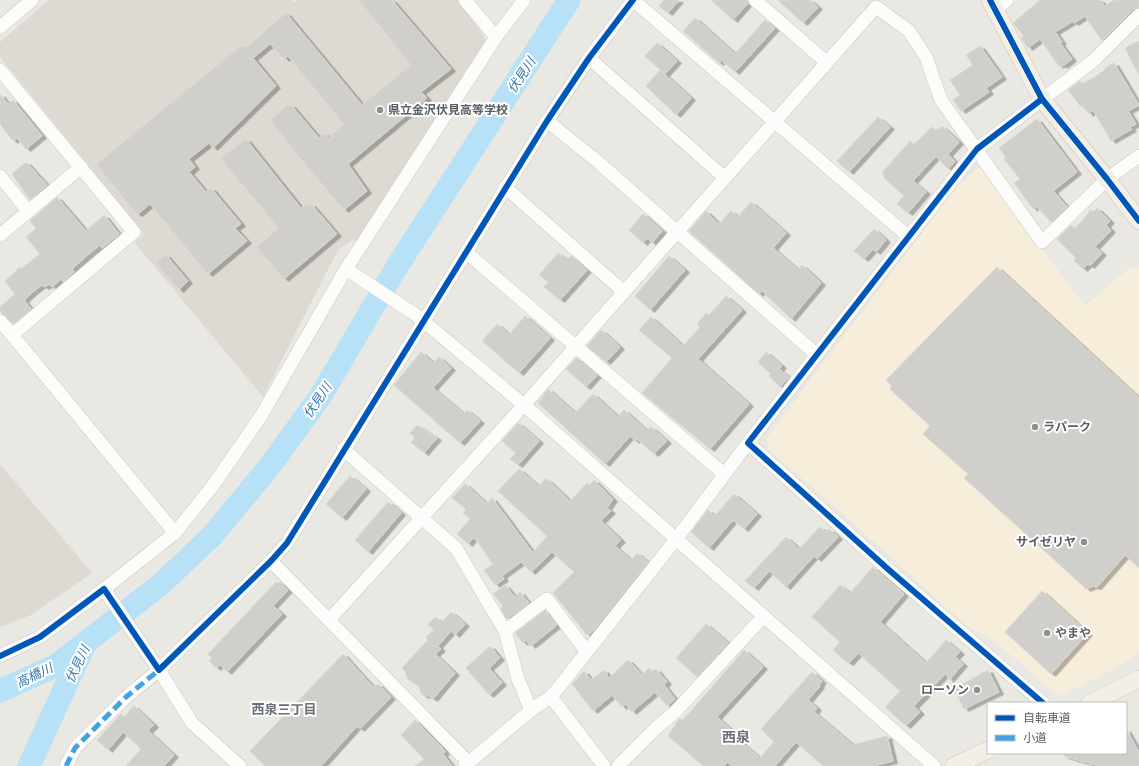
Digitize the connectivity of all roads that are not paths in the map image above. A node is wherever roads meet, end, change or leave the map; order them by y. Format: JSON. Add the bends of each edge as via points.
{"nodes":[{"id":1,"x":465,"y":0,"type":"edge"},
{"id":2,"x":524,"y":0,"type":"edge"},
{"id":3,"x":633,"y":0,"type":"edge"},
{"id":4,"x":755,"y":0,"type":"edge"},
{"id":5,"x":25,"y":2,"type":"edge"},
{"id":6,"x":876,"y":2,"type":"edge"},
{"id":7,"x":997,"y":3,"type":"edge"},
{"id":8,"x":1139,"y":15,"type":"edge"},
{"id":9,"x":0,"y":27,"type":"edge"},
{"id":10,"x":496,"y":37,"type":"junction"},
{"id":11,"x":589,"y":58,"type":"junction"},
{"id":12,"x":827,"y":63,"type":"junction"},
{"id":13,"x":0,"y":70,"type":"edge"},
{"id":14,"x":1042,"y":99,"type":"junction"},
{"id":15,"x":547,"y":121,"type":"junction"},
{"id":16,"x":774,"y":122,"type":"junction"},
{"id":17,"x":977,"y":149,"type":"junction"},
{"id":18,"x":1139,"y":156,"type":"edge"},
{"id":19,"x":81,"y":167,"type":"junction"},
{"id":20,"x":0,"y":176,"type":"edge"},
{"id":21,"x":725,"y":178,"type":"junction"},
{"id":22,"x":1107,"y":178,"type":"junction"},
{"id":23,"x":505,"y":187,"type":"junction"},
{"id":24,"x":28,"y":211,"type":"junction"},
{"id":25,"x":1139,"y":221,"type":"edge"},
{"id":26,"x":678,"y":231,"type":"junction"},
{"id":27,"x":0,"y":235,"type":"edge"},
{"id":28,"x":909,"y":237,"type":"junction"},
{"id":29,"x":466,"y":252,"type":"junction"},
{"id":30,"x":350,"y":271,"type":"junction"},
{"id":31,"x":624,"y":292,"type":"junction"},
{"id":32,"x":420,"y":318,"type":"junction"},
{"id":33,"x":0,"y":321,"type":"edge"},
{"id":34,"x":12,"y":335,"type":"junction"},
{"id":35,"x":576,"y":346,"type":"junction"},
{"id":36,"x":817,"y":355,"type":"junction"},
{"id":37,"x":524,"y":405,"type":"junction"},
{"id":38,"x":748,"y":443,"type":"junction"},
{"id":39,"x":343,"y":449,"type":"junction"},
{"id":40,"x":724,"y":474,"type":"junction"},
{"id":41,"x":421,"y":518,"type":"junction"},
{"id":42,"x":175,"y":533,"type":"junction"},
{"id":43,"x":677,"y":538,"type":"junction"},
{"id":44,"x":271,"y":561,"type":"junction"},
{"id":45,"x":106,"y":593,"type":"junction"},
{"id":46,"x":764,"y":616,"type":"junction"},
{"id":47,"x":329,"y":620,"type":"junction"},
{"id":48,"x":505,"y":631,"type":"junction"},
{"id":49,"x":587,"y":652,"type":"junction"},
{"id":50,"x":0,"y":656,"type":"edge"},
{"id":51,"x":158,"y":667,"type":"junction"},
{"id":52,"x":1139,"y":679,"type":"edge"},
{"id":53,"x":551,"y":697,"type":"junction"},
{"id":54,"x":1042,"y":702,"type":"edge"},
{"id":55,"x":1092,"y":702,"type":"edge"},
{"id":56,"x":531,"y":710,"type":"junction"},
{"id":57,"x":987,"y":750,"type":"edge"},
{"id":58,"x":467,"y":765,"type":"edge"},
{"id":59,"x":66,"y":766,"type":"edge"},
{"id":60,"x":240,"y":766,"type":"edge"},
{"id":61,"x":604,"y":766,"type":"edge"},
{"id":62,"x":618,"y":766,"type":"edge"},
{"id":63,"x":934,"y":766,"type":"edge"},
{"id":64,"x":954,"y":766,"type":"edge"}],
"edges":[{"from":1,"to":10,"type":"street"},
{"from":2,"to":10,"type":"street"},
{"from":3,"to":11,"type":"street"},
{"from":3,"to":16,"type":"street"},
{"from":4,"to":12,"type":"street"},
{"from":5,"to":9,"type":"street"},
{"from":6,"to":12,"type":"street"},
{"from":6,"to":17,"type":"street","via":[[908,31],[926,57],[941,100]]},
{"from":7,"to":14,"type":"main road"},
{"from":8,"to":14,"type":"street","via":[[1094,61]]},
{"from":10,"to":30,"type":"street"},
{"from":11,"to":15,"type":"street"},
{"from":11,"to":21,"type":"street"},
{"from":12,"to":16,"type":"street"},
{"from":13,"to":19,"type":"street"},
{"from":14,"to":17,"type":"street"},
{"from":14,"to":22,"type":"main road"},
{"from":15,"to":23,"type":"street"},
{"from":15,"to":26,"type":"street"},
{"from":16,"to":21,"type":"street"},
{"from":16,"to":28,"type":"street"},
{"from":17,"to":22,"type":"street","via":[[1042,242]]},
{"from":17,"to":28,"type":"street"},
{"from":18,"to":22,"type":"street"},
{"from":19,"to":24,"type":"street"},
{"from":19,"to":34,"type":"street","via":[[134,232]]},
{"from":20,"to":24,"type":"street"},
{"from":21,"to":26,"type":"street"},
{"from":22,"to":25,"type":"main road"},
{"from":23,"to":29,"type":"street"},
{"from":23,"to":31,"type":"street"},
{"from":24,"to":27,"type":"street"},
{"from":26,"to":31,"type":"street"},
{"from":26,"to":36,"type":"street"},
{"from":28,"to":36,"type":"street"},
{"from":29,"to":32,"type":"street"},
{"from":29,"to":35,"type":"street"},
{"from":30,"to":32,"type":"street"},
{"from":30,"to":42,"type":"street","via":[[261,416],[214,484]]},
{"from":31,"to":35,"type":"street"},
{"from":32,"to":37,"type":"street"},
{"from":32,"to":39,"type":"street"},
{"from":33,"to":34,"type":"street"},
{"from":34,"to":42,"type":"street"},
{"from":35,"to":37,"type":"street"},
{"from":35,"to":40,"type":"street"},
{"from":36,"to":38,"type":"street"},
{"from":37,"to":41,"type":"street"},
{"from":37,"to":43,"type":"street"},
{"from":38,"to":40,"type":"street"},
{"from":38,"to":54,"type":"street","via":[[889,570]]},
{"from":39,"to":41,"type":"street"},
{"from":39,"to":44,"type":"street","via":[[287,543]]},
{"from":40,"to":43,"type":"street"},
{"from":41,"to":47,"type":"street"},
{"from":41,"to":48,"type":"street","via":[[456,548]]},
{"from":42,"to":45,"type":"street"},
{"from":43,"to":46,"type":"street"},
{"from":43,"to":49,"type":"street"},
{"from":44,"to":47,"type":"street"},
{"from":44,"to":51,"type":"street"},
{"from":45,"to":50,"type":"street","via":[[40,637]]},
{"from":45,"to":51,"type":"street"},
{"from":46,"to":62,"type":"street","via":[[675,712]]},
{"from":46,"to":63,"type":"street"},
{"from":47,"to":58,"type":"street"},
{"from":48,"to":49,"type":"street","via":[[547,599]]},
{"from":48,"to":56,"type":"street","via":[[518,679]]},
{"from":49,"to":53,"type":"street"},
{"from":51,"to":59,"type":"street","via":[[75,748]]},
{"from":51,"to":60,"type":"street","via":[[192,723]]},
{"from":52,"to":55,"type":"main road"},
{"from":53,"to":56,"type":"street"},
{"from":53,"to":61,"type":"street"},
{"from":56,"to":58,"type":"street"},
{"from":57,"to":64,"type":"main road"}]}
